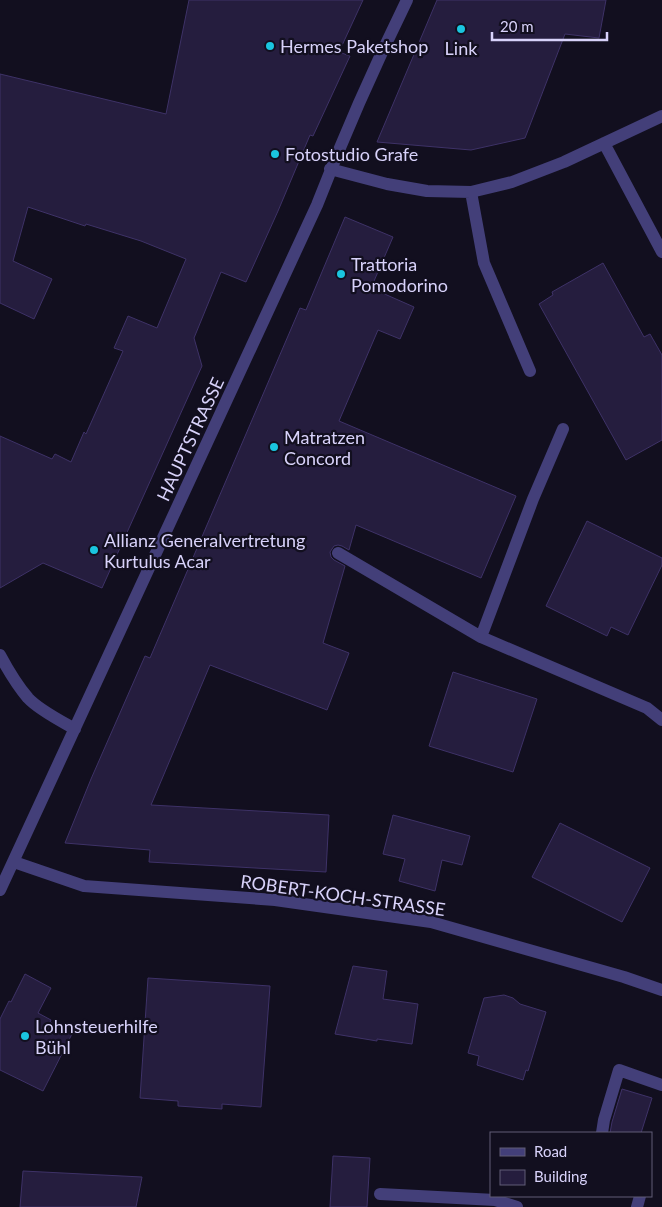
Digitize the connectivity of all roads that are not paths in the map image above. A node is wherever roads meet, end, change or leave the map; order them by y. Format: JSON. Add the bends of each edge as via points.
{"nodes":[{"id":1,"x":407,"y":0,"type":"edge"},
{"id":2,"x":662,"y":116,"type":"edge"},
{"id":3,"x":604,"y":143,"type":"junction"},
{"id":4,"x":330,"y":170,"type":"junction"},
{"id":5,"x":471,"y":192,"type":"junction"},
{"id":6,"x":662,"y":252,"type":"edge"},
{"id":7,"x":530,"y":371,"type":"dead end"},
{"id":8,"x":563,"y":429,"type":"dead end"},
{"id":9,"x":338,"y":553,"type":"dead end"},
{"id":10,"x":481,"y":637,"type":"junction"},
{"id":11,"x":0,"y":655,"type":"edge"},
{"id":12,"x":662,"y":720,"type":"edge"},
{"id":13,"x":75,"y":729,"type":"junction"},
{"id":14,"x":14,"y":862,"type":"junction"},
{"id":15,"x":0,"y":890,"type":"edge"},
{"id":16,"x":662,"y":990,"type":"edge"},
{"id":17,"x":662,"y":1085,"type":"edge"},
{"id":18,"x":602,"y":1132,"type":"edge"},
{"id":19,"x":380,"y":1194,"type":"dead end"},
{"id":20,"x":517,"y":1207,"type":"edge"}],
"edges":[{"from":1,"to":4,"type":"street","name":"HAUPTSTRASSE"},
{"from":2,"to":3,"type":"street"},
{"from":3,"to":5,"type":"street","via":[[512,182]]},
{"from":3,"to":6,"type":"street"},
{"from":4,"to":5,"type":"street","via":[[427,191]]},
{"from":4,"to":13,"type":"street","name":"HAUPTSTRASSE","via":[[317,205]]},
{"from":5,"to":7,"type":"street","via":[[484,263]]},
{"from":8,"to":10,"type":"street","via":[[532,499]]},
{"from":9,"to":10,"type":"street"},
{"from":10,"to":12,"type":"street","via":[[647,708]]},
{"from":11,"to":13,"type":"street","via":[[29,699]]},
{"from":13,"to":14,"type":"street","name":"HAUPTSTRASSE"},
{"from":14,"to":15,"type":"street","name":"HAUPTSTRASSE"},
{"from":14,"to":16,"type":"street","name":"ROBERT-KOCH-STRASSE","via":[[84,886],[276,900],[431,922]]},
{"from":17,"to":18,"type":"street","via":[[618,1070]]},
{"from":19,"to":20,"type":"street","via":[[495,1200]]}]}
